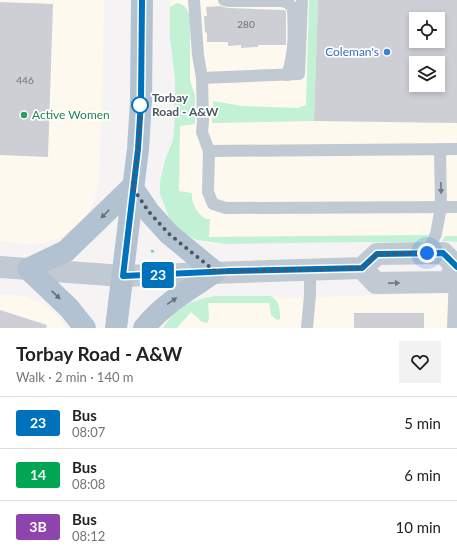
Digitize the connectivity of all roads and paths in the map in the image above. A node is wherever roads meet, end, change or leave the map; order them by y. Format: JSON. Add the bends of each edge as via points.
{"nodes":[{"id":1,"x":142,"y":0,"type":"edge"},
{"id":2,"x":194,"y":0,"type":"edge"},
{"id":3,"x":224,"y":0,"type":"edge"},
{"id":4,"x":302,"y":0,"type":"edge"},
{"id":5,"x":293,"y":75,"type":"junction"},
{"id":6,"x":202,"y":78,"type":"junction"},
{"id":7,"x":457,"y":148,"type":"edge"},
{"id":8,"x":440,"y":149,"type":"junction"},
{"id":9,"x":209,"y":150,"type":"junction"},
{"id":10,"x":132,"y":187,"type":"junction"},
{"id":11,"x":441,"y":207,"type":"junction"},
{"id":12,"x":457,"y":207,"type":"edge"},
{"id":13,"x":427,"y":253,"type":"junction"},
{"id":14,"x":0,"y":267,"type":"edge"},
{"id":15,"x":456,"y":267,"type":"edge"},
{"id":16,"x":362,"y":268,"type":"junction"},
{"id":17,"x":28,"y":269,"type":"junction"},
{"id":18,"x":310,"y":269,"type":"junction"},
{"id":19,"x":216,"y":272,"type":"junction"},
{"id":20,"x":123,"y":276,"type":"junction"},
{"id":21,"x":85,"y":328,"type":"edge"},
{"id":22,"x":116,"y":328,"type":"edge"},
{"id":23,"x":144,"y":328,"type":"edge"},
{"id":24,"x":307,"y":328,"type":"edge"},
{"id":25,"x":453,"y":328,"type":"edge"}],
"edges":[{"from":1,"to":10,"type":"main road","via":[[141,101],[138,149]]},
{"from":2,"to":6,"type":"lane"},
{"from":3,"to":5,"type":"lane","via":[[282,1],[290,4],[293,8]]},
{"from":4,"to":5,"type":"lane"},
{"from":5,"to":6,"type":"lane"},
{"from":6,"to":9,"type":"lane","via":[[202,132]]},
{"from":7,"to":8,"type":"lane"},
{"from":8,"to":9,"type":"lane"},
{"from":8,"to":11,"type":"lane","one_way":true},
{"from":9,"to":11,"type":"lane","via":[[208,192],[213,204],[226,208]]},
{"from":10,"to":17,"type":"main road","one_way":true,"via":[[66,250]]},
{"from":10,"to":19,"type":"main road","via":[[149,212],[169,234]]},
{"from":10,"to":20,"type":"main road"},
{"from":11,"to":12,"type":"lane"},
{"from":11,"to":13,"type":"lane","via":[[436,234]]},
{"from":13,"to":15,"type":"street","via":[[443,253]]},
{"from":13,"to":16,"type":"street","via":[[377,254]]},
{"from":14,"to":17,"type":"street"},
{"from":16,"to":15,"type":"street","one_way":true,"via":[[376,283],[383,283],[448,282]]},
{"from":15,"to":25,"type":"lane"},
{"from":16,"to":18,"type":"street"},
{"from":17,"to":20,"type":"street"},
{"from":17,"to":21,"type":"main road","one_way":true,"via":[[69,308]]},
{"from":18,"to":19,"type":"street"},
{"from":18,"to":24,"type":"lane"},
{"from":19,"to":20,"type":"street"},
{"from":23,"to":19,"type":"main road","one_way":true,"via":[[168,304]]},
{"from":20,"to":22,"type":"main road"}]}
